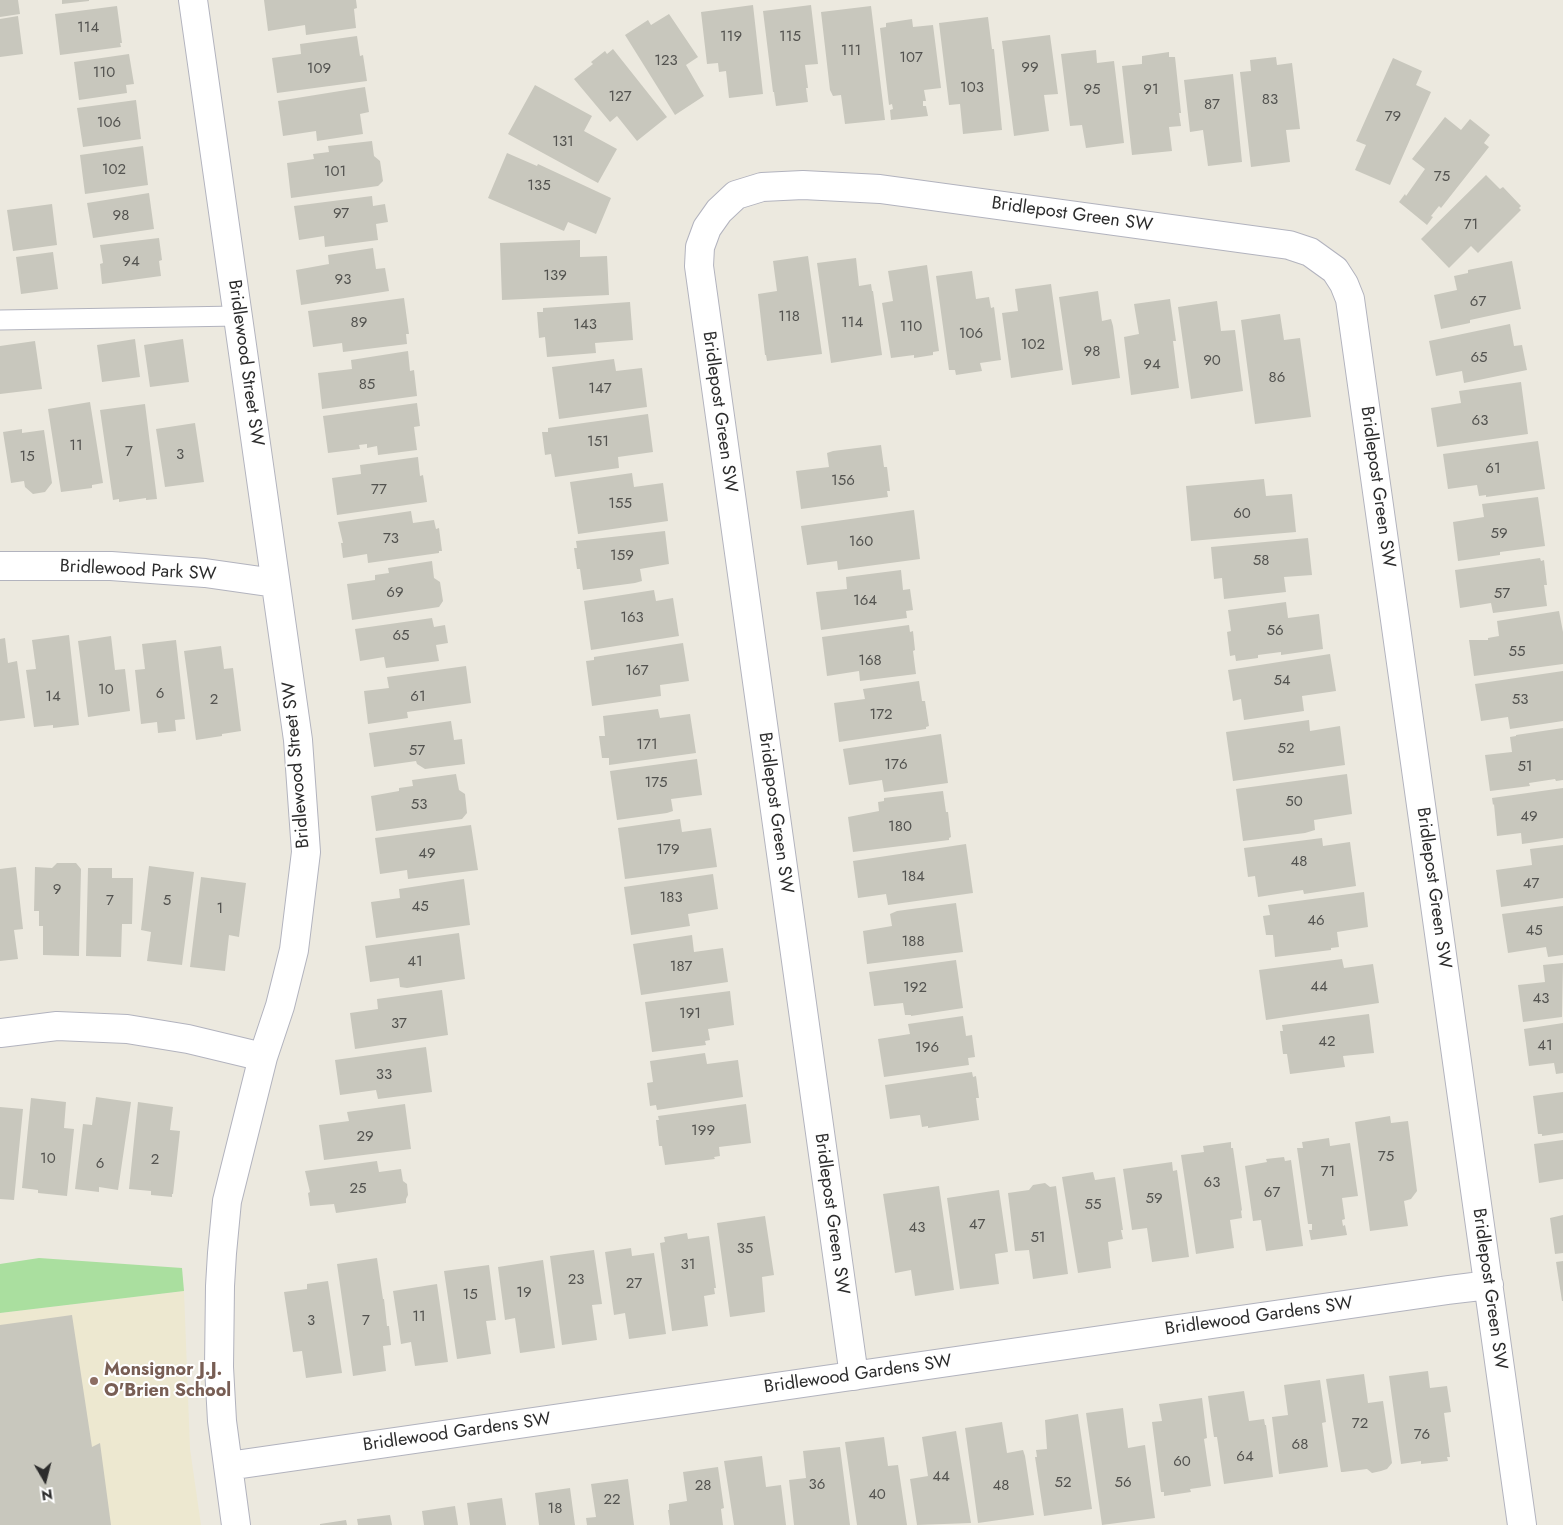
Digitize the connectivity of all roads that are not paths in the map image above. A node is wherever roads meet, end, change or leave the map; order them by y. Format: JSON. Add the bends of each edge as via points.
{"nodes":[{"id":1,"x":193,"y":0,"type":"edge"},
{"id":2,"x":238,"y":316,"type":"junction"},
{"id":3,"x":0,"y":320,"type":"edge"},
{"id":4,"x":0,"y":566,"type":"edge"},
{"id":5,"x":275,"y":583,"type":"junction"},
{"id":6,"x":0,"y":1033,"type":"edge"},
{"id":7,"x":263,"y":1057,"type":"junction"},
{"id":8,"x":1489,"y":1285,"type":"junction"},
{"id":9,"x":854,"y":1376,"type":"junction"},
{"id":10,"x":228,"y":1466,"type":"junction"},
{"id":11,"x":236,"y":1525,"type":"edge"},
{"id":12,"x":1522,"y":1525,"type":"edge"}],
"edges":[{"from":1,"to":2,"type":"street","name":"Bridlewood Street SW"},
{"from":2,"to":3,"type":"lane"},
{"from":2,"to":5,"type":"street","name":"Bridlewood Street SW"},
{"from":4,"to":5,"type":"street","name":"Bridlewood Park SW","via":[[111,566],[205,573]]},
{"from":5,"to":7,"type":"street","name":"Bridlewood Street SW","via":[[298,740],[306,852],[294,950]]},
{"from":6,"to":7,"type":"street","via":[[57,1026],[127,1029],[188,1038]]},
{"from":7,"to":10,"type":"street","name":"Bridlewood Street SW","via":[[227,1201],[222,1253],[218,1366]]},
{"from":8,"to":9,"type":"street","name":"Bridlewood Gardens SW"},
{"from":8,"to":9,"type":"street","name":"Bridlepost Green SW","via":[[1350,299],[1335,270],[1310,252],[1289,245],[880,189],[802,185],[762,187],[736,195],[719,211],[707,228],[700,247],[699,266]]},
{"from":8,"to":12,"type":"street","name":"Bridlepost Green SW"},
{"from":9,"to":10,"type":"street","name":"Bridlewood Gardens SW"},
{"from":10,"to":11,"type":"street","name":"Bridlewood Street SW"}]}
